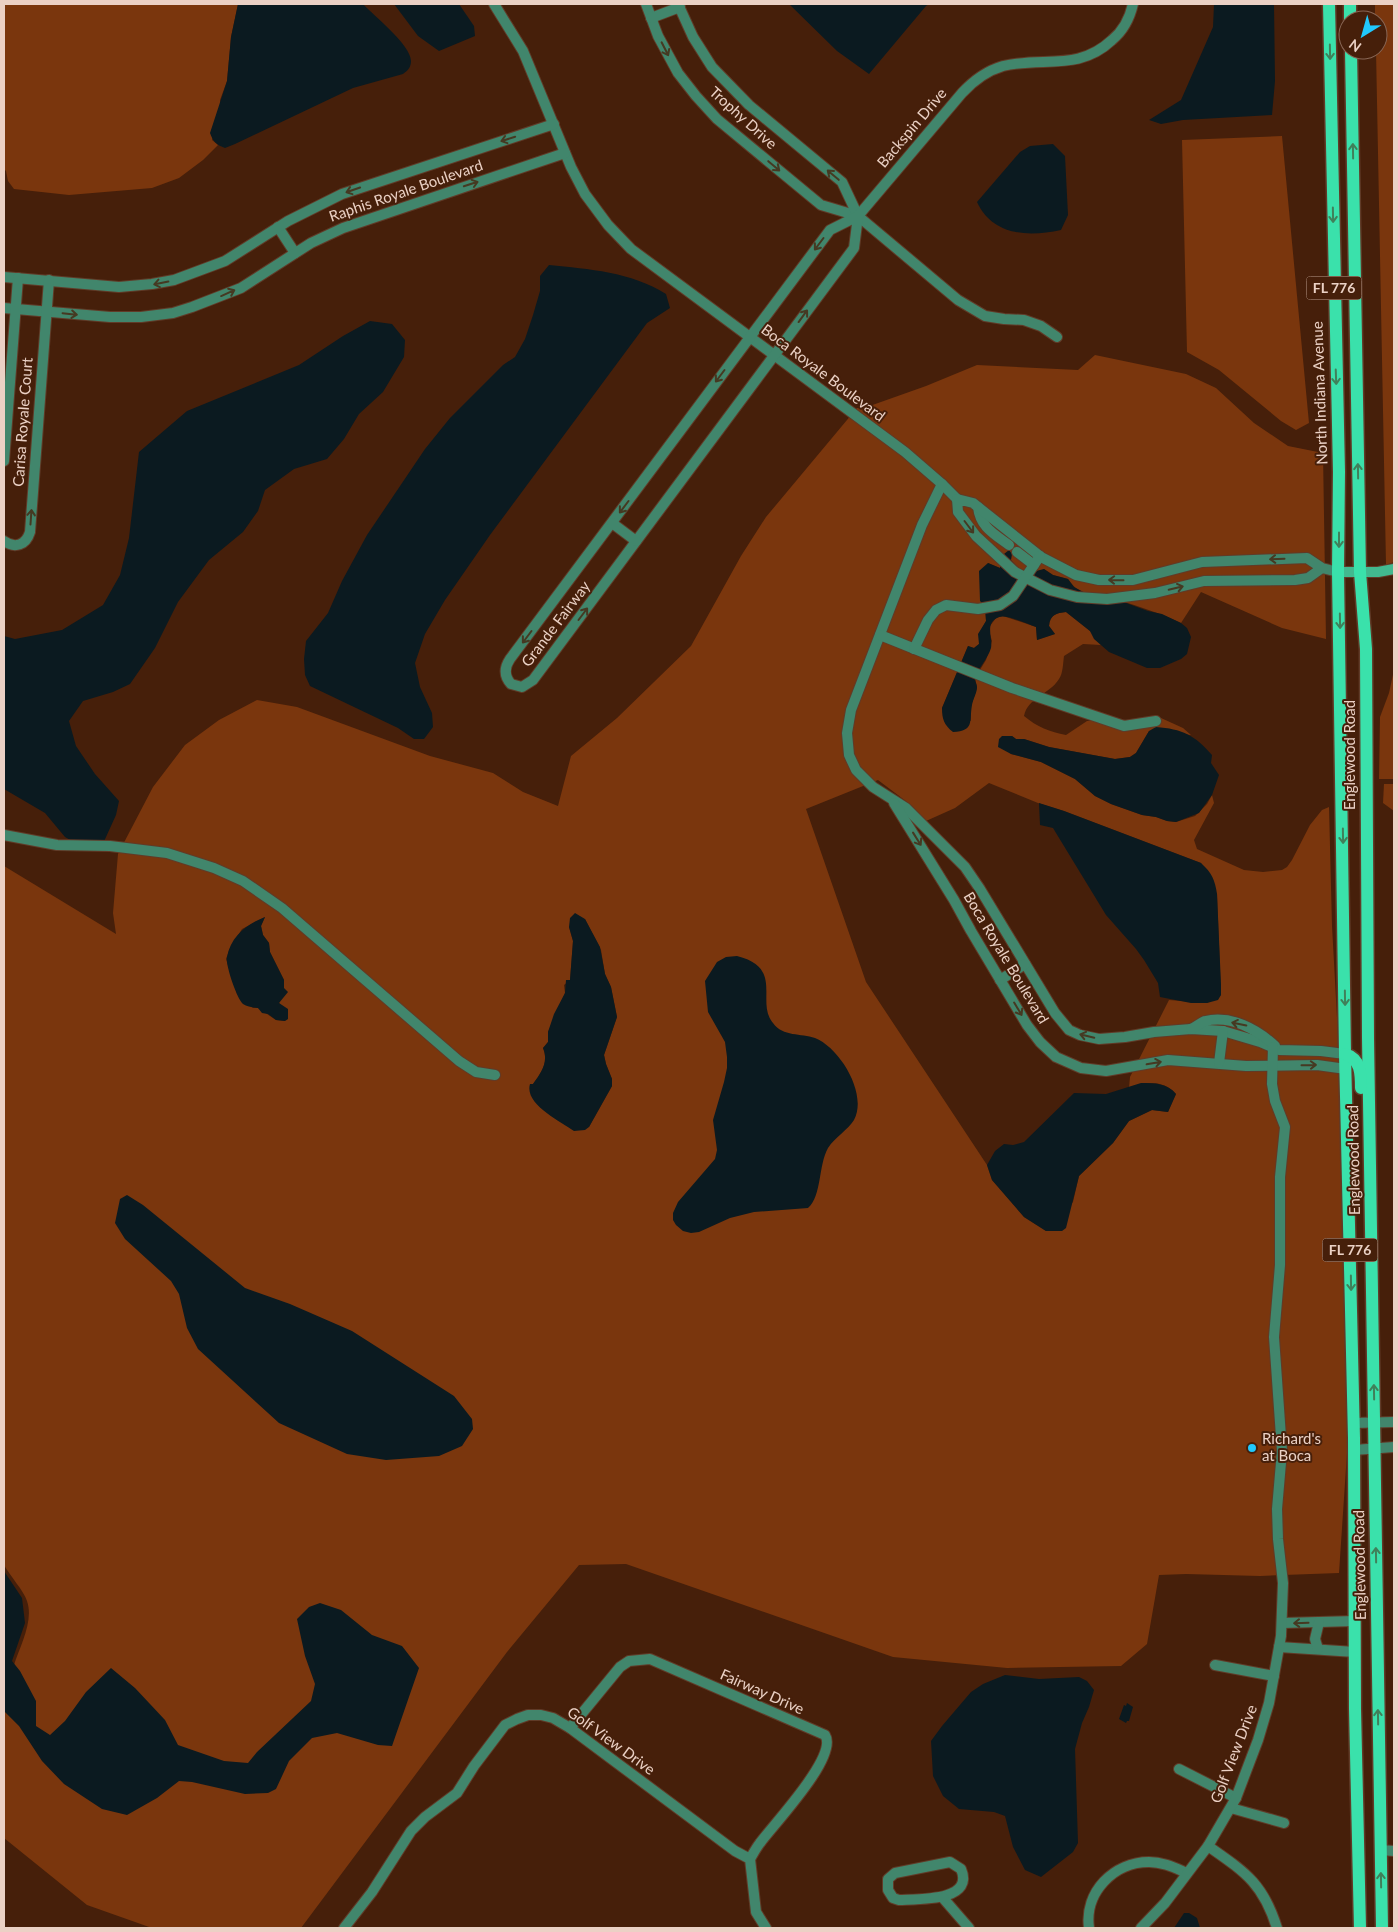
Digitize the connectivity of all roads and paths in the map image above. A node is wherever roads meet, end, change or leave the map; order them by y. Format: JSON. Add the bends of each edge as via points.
{"nodes":[{"id":1,"x":494,"y":4,"type":"edge"},
{"id":2,"x":646,"y":4,"type":"edge"},
{"id":3,"x":1133,"y":4,"type":"edge"},
{"id":4,"x":1329,"y":4,"type":"edge"},
{"id":5,"x":679,"y":5,"type":"edge"},
{"id":6,"x":651,"y":18,"type":"junction"},
{"id":7,"x":1351,"y":60,"type":"edge"},
{"id":8,"x":554,"y":124,"type":"junction"},
{"id":9,"x":565,"y":153,"type":"junction"},
{"id":10,"x":858,"y":216,"type":"junction"},
{"id":11,"x":278,"y":227,"type":"junction"},
{"id":12,"x":295,"y":253,"type":"junction"},
{"id":13,"x":4,"y":277,"type":"edge"},
{"id":14,"x":18,"y":278,"type":"junction"},
{"id":15,"x":49,"y":280,"type":"junction"},
{"id":16,"x":4,"y":308,"type":"edge"},
{"id":17,"x":15,"y":309,"type":"junction"},
{"id":18,"x":46,"y":311,"type":"junction"},
{"id":19,"x":750,"y":337,"type":"junction"},
{"id":20,"x":1057,"y":337,"type":"dead end"},
{"id":21,"x":774,"y":355,"type":"junction"},
{"id":22,"x":4,"y":461,"type":"edge"},
{"id":23,"x":942,"y":484,"type":"junction"},
{"id":24,"x":956,"y":500,"type":"junction"},
{"id":25,"x":978,"y":506,"type":"junction"},
{"id":26,"x":612,"y":523,"type":"junction"},
{"id":27,"x":988,"y":529,"type":"junction"},
{"id":28,"x":980,"y":540,"type":"junction"},
{"id":29,"x":4,"y":541,"type":"edge"},
{"id":30,"x":636,"y":541,"type":"junction"},
{"id":31,"x":1037,"y":560,"type":"junction"},
{"id":32,"x":1322,"y":568,"type":"junction"},
{"id":33,"x":1394,"y":569,"type":"edge"},
{"id":34,"x":1338,"y":572,"type":"junction"},
{"id":35,"x":1360,"y":572,"type":"junction"},
{"id":36,"x":1026,"y":577,"type":"junction"},
{"id":37,"x":880,"y":635,"type":"junction"},
{"id":38,"x":914,"y":649,"type":"junction"},
{"id":39,"x":1156,"y":721,"type":"dead end"},
{"id":40,"x":890,"y":798,"type":"junction"},
{"id":41,"x":4,"y":835,"type":"edge"},
{"id":42,"x":1025,"y":964,"type":"junction"},
{"id":43,"x":1000,"y":980,"type":"junction"},
{"id":44,"x":1191,"y":1029,"type":"junction"},
{"id":45,"x":1223,"y":1031,"type":"junction"},
{"id":46,"x":1276,"y":1049,"type":"junction"},
{"id":47,"x":1345,"y":1054,"type":"junction"},
{"id":48,"x":1219,"y":1063,"type":"junction"},
{"id":49,"x":1272,"y":1066,"type":"junction"},
{"id":50,"x":1346,"y":1069,"type":"junction"},
{"id":51,"x":495,"y":1075,"type":"dead end"},
{"id":52,"x":1370,"y":1173,"type":"junction"},
{"id":53,"x":1374,"y":1422,"type":"junction"},
{"id":54,"x":1394,"y":1422,"type":"edge"},
{"id":55,"x":1354,"y":1423,"type":"junction"},
{"id":56,"x":1394,"y":1447,"type":"edge"},
{"id":57,"x":1374,"y":1448,"type":"junction"},
{"id":58,"x":1354,"y":1450,"type":"junction"},
{"id":59,"x":1355,"y":1621,"type":"junction"},
{"id":60,"x":1319,"y":1622,"type":"junction"},
{"id":61,"x":1282,"y":1623,"type":"junction"},
{"id":62,"x":1377,"y":1634,"type":"junction"},
{"id":63,"x":1355,"y":1635,"type":"junction"},
{"id":64,"x":1279,"y":1647,"type":"junction"},
{"id":65,"x":1318,"y":1649,"type":"junction"},
{"id":66,"x":1355,"y":1652,"type":"junction"},
{"id":67,"x":1215,"y":1665,"type":"dead end"},
{"id":68,"x":1274,"y":1676,"type":"junction"},
{"id":69,"x":570,"y":1728,"type":"junction"},
{"id":70,"x":1179,"y":1769,"type":"dead end"},
{"id":71,"x":1236,"y":1798,"type":"junction"},
{"id":72,"x":1231,"y":1808,"type":"junction"},
{"id":73,"x":1284,"y":1823,"type":"dead end"},
{"id":74,"x":1208,"y":1846,"type":"junction"},
{"id":75,"x":1380,"y":1850,"type":"junction"},
{"id":76,"x":1394,"y":1851,"type":"edge"},
{"id":77,"x":750,"y":1860,"type":"junction"},
{"id":78,"x":1187,"y":1874,"type":"junction"},
{"id":79,"x":943,"y":1898,"type":"junction"},
{"id":80,"x":344,"y":1928,"type":"edge"},
{"id":81,"x":766,"y":1928,"type":"edge"},
{"id":82,"x":969,"y":1928,"type":"edge"},
{"id":83,"x":1089,"y":1928,"type":"edge"},
{"id":84,"x":1141,"y":1928,"type":"edge"},
{"id":85,"x":1277,"y":1928,"type":"edge"},
{"id":86,"x":1360,"y":1928,"type":"edge"},
{"id":87,"x":1382,"y":1928,"type":"edge"}],
"edges":[{"from":1,"to":8,"type":"street","name":"Boca Royale Boulevard","via":[[523,51]]},
{"from":2,"to":6,"type":"street","name":"Trophy Drive"},
{"from":3,"to":10,"type":"street","name":"Backspin Drive","via":[[1126,23],[1115,37],[1090,56],[1072,61],[1005,66],[990,70],[972,82]]},
{"from":4,"to":34,"type":"main road","name":"North Indiana Avenue","number":"FL 776","one_way":true,"via":[[1339,472]]},
{"from":5,"to":6,"type":"street"},
{"from":10,"to":5,"type":"street","name":"Trophy Drive","one_way":true,"via":[[842,182],[749,105],[712,67],[693,37]]},
{"from":6,"to":10,"type":"street","name":"Trophy Drive","one_way":true,"via":[[678,73],[717,119],[821,205]]},
{"from":35,"to":7,"type":"main road","number":"FL 776","one_way":true},
{"from":8,"to":9,"type":"street","name":"Boca Royale Boulevard"},
{"from":8,"to":11,"type":"street","name":"Raphis Royale Boulevard","one_way":true,"via":[[342,194]]},
{"from":12,"to":9,"type":"street","name":"Raphis Royale Boulevard","one_way":true,"via":[[328,234],[364,220]]},
{"from":9,"to":19,"type":"street","name":"Boca Royale Boulevard","via":[[585,194],[608,225],[631,248]]},
{"from":10,"to":19,"type":"street","name":"Backspin Drive","one_way":true,"via":[[830,230]]},
{"from":10,"to":20,"type":"street","name":"Trophy Drive","via":[[975,311],[993,318],[1030,322]]},
{"from":21,"to":10,"type":"street","name":"Grande Fairway","one_way":true,"via":[[854,248]]},
{"from":11,"to":12,"type":"street"},
{"from":11,"to":15,"type":"street","name":"Raphis Royale Boulevard","one_way":true,"via":[[218,264],[166,282],[110,286]]},
{"from":18,"to":12,"type":"street","name":"Raphis Royale Boulevard","one_way":true,"via":[[110,318],[173,312],[241,288]]},
{"from":13,"to":14,"type":"street","name":"Raphis Royale Boulevard"},
{"from":14,"to":15,"type":"street","name":"Raphis Royale Boulevard"},
{"from":14,"to":17,"type":"street","name":"Carisa Royale Court"},
{"from":15,"to":18,"type":"street","name":"Carisa Royale Court"},
{"from":16,"to":17,"type":"street","name":"Raphis Royale Boulevard"},
{"from":17,"to":18,"type":"street","name":"Raphis Royale Boulevard"},
{"from":17,"to":22,"type":"street","name":"Carisa Royale Court"},
{"from":29,"to":18,"type":"street","name":"Carisa Royale Court","one_way":true,"via":[[11,545],[21,544],[30,532]]},
{"from":19,"to":21,"type":"street","name":"Boca Royale Boulevard"},
{"from":19,"to":26,"type":"street","name":"Grande Fairway","one_way":true},
{"from":21,"to":23,"type":"street","name":"Boca Royale Boulevard","via":[[905,452]]},
{"from":21,"to":30,"type":"street","name":"Grande Fairway"},
{"from":23,"to":24,"type":"street"},
{"from":23,"to":37,"type":"street","name":"Boca Royale Boulevard","via":[[922,525]]},
{"from":24,"to":25,"type":"street"},
{"from":24,"to":28,"type":"street","one_way":true,"via":[[958,512]]},
{"from":25,"to":27,"type":"street","via":[[980,518]]},
{"from":25,"to":31,"type":"street"},
{"from":26,"to":30,"type":"street"},
{"from":26,"to":30,"type":"street","name":"Grande Fairway","one_way":true,"via":[[510,659],[505,673],[511,684],[522,687],[532,680]]},
{"from":27,"to":28,"type":"street"},
{"from":27,"to":31,"type":"street","via":[[1013,548]]},
{"from":28,"to":36,"type":"street","via":[[999,559]]},
{"from":32,"to":31,"type":"street","one_way":true,"via":[[1307,558],[1202,562],[1133,580],[1099,580]]},
{"from":31,"to":36,"type":"street"},
{"from":32,"to":34,"type":"street"},
{"from":36,"to":32,"type":"street","one_way":true,"via":[[1050,590],[1077,597],[1107,599],[1156,593],[1204,581],[1295,580],[1308,578]]},
{"from":33,"to":35,"type":"street"},
{"from":34,"to":35,"type":"street"},
{"from":34,"to":47,"type":"main road","name":"Englewood Road","number":"FL 776","one_way":true},
{"from":35,"to":52,"type":"main road","name":"Englewood Road","number":"FL 776","via":[[1366,648]]},
{"from":36,"to":38,"type":"street","via":[[1013,596],[1000,605],[978,609],[946,605],[936,610]]},
{"from":37,"to":38,"type":"street"},
{"from":37,"to":40,"type":"street","name":"Boca Royale Boulevard","via":[[851,710],[847,733],[849,755],[856,770]]},
{"from":38,"to":39,"type":"street","via":[[1012,688],[1124,726]]},
{"from":40,"to":42,"type":"street","name":"Boca Royale Boulevard","via":[[906,808],[965,867]]},
{"from":40,"to":43,"type":"street","name":"Boca Royale Boulevard","one_way":true},
{"from":41,"to":51,"type":"street","via":[[57,845],[110,846],[167,853],[243,881],[282,908],[459,1061],[476,1072]]},
{"from":42,"to":43,"type":"street"},
{"from":44,"to":42,"type":"street","name":"Boca Royale Boulevard","one_way":true,"via":[[1099,1039],[1080,1035],[1069,1030],[1055,1013]]},
{"from":43,"to":48,"type":"street","name":"Boca Royale Boulevard","one_way":true,"via":[[1040,1042],[1056,1056],[1081,1068],[1106,1071],[1168,1060]]},
{"from":44,"to":45,"type":"street","name":"Boca Royale Boulevard"},
{"from":46,"to":44,"type":"street","one_way":true,"via":[[1265,1036],[1247,1026],[1220,1020],[1204,1022]]},
{"from":45,"to":46,"type":"street","name":"Boca Royale Boulevard"},
{"from":45,"to":48,"type":"street"},
{"from":46,"to":47,"type":"street","name":"Boca Royale Boulevard"},
{"from":46,"to":49,"type":"street","name":"Golf View Drive"},
{"from":47,"to":50,"type":"main road","name":"Englewood Road","number":"FL 776"},
{"from":47,"to":52,"type":"main road","via":[[1359,1065],[1362,1156]]},
{"from":48,"to":49,"type":"street","name":"Boca Royale Boulevard"},
{"from":49,"to":50,"type":"street","name":"Boca Royale Boulevard","one_way":true,"via":[[1318,1065]]},
{"from":49,"to":61,"type":"street","name":"Golf View Drive","via":[[1275,1101],[1285,1127],[1274,1337],[1282,1451],[1277,1509],[1283,1583]]},
{"from":50,"to":55,"type":"main road","name":"Englewood Road","number":"FL 776","one_way":true},
{"from":53,"to":52,"type":"main road","name":"Englewood Road","number":"FL 776","one_way":true},
{"from":53,"to":54,"type":"street"},
{"from":53,"to":55,"type":"street"},
{"from":53,"to":57,"type":"main road","name":"Englewood Road","number":"FL 776"},
{"from":55,"to":58,"type":"main road","name":"Englewood Road","number":"FL 776"},
{"from":56,"to":57,"type":"street"},
{"from":57,"to":58,"type":"street"},
{"from":62,"to":57,"type":"main road","name":"Englewood Road","number":"FL 776","one_way":true},
{"from":58,"to":59,"type":"main road","name":"Englewood Road","number":"FL 776"},
{"from":59,"to":60,"type":"street"},
{"from":59,"to":63,"type":"main road","name":"Englewood Road","number":"FL 776"},
{"from":60,"to":61,"type":"street","one_way":true},
{"from":60,"to":65,"type":"street","via":[[1315,1639]]},
{"from":61,"to":64,"type":"street","name":"Golf View Drive"},
{"from":62,"to":63,"type":"main road"},
{"from":75,"to":62,"type":"main road","name":"Englewood Road","number":"FL 776","one_way":true},
{"from":63,"to":66,"type":"main road","name":"Englewood Road","number":"FL 776"},
{"from":64,"to":65,"type":"street"},
{"from":64,"to":68,"type":"street","name":"Golf View Drive"},
{"from":65,"to":66,"type":"street"},
{"from":66,"to":86,"type":"main road","name":"Englewood Road","number":"FL 776"},
{"from":67,"to":68,"type":"street"},
{"from":68,"to":71,"type":"street","name":"Golf View Drive","via":[[1270,1703]]},
{"from":69,"to":77,"type":"street","name":"Golf View Drive"},
{"from":69,"to":77,"type":"street","name":"Fairway Drive","via":[[620,1667],[629,1661],[650,1659],[825,1735],[828,1744],[815,1774]]},
{"from":69,"to":80,"type":"street","name":"Golf View Drive","via":[[541,1715],[516,1718],[505,1725],[457,1793],[425,1816],[411,1831],[372,1892]]},
{"from":70,"to":71,"type":"street"},
{"from":71,"to":72,"type":"street","name":"Golf View Drive"},
{"from":72,"to":73,"type":"street"},
{"from":72,"to":74,"type":"street","name":"Golf View Drive"},
{"from":74,"to":78,"type":"street","name":"Golf View Drive"},
{"from":74,"to":85,"type":"street","via":[[1245,1872],[1258,1886],[1268,1902]]},
{"from":75,"to":76,"type":"street"},
{"from":87,"to":75,"type":"main road","name":"Englewood Road","number":"FL 776","one_way":true},
{"from":77,"to":81,"type":"street","via":[[756,1912]]},
{"from":78,"to":83,"type":"street","via":[[1151,1862],[1135,1863],[1114,1872],[1093,1898],[1089,1909]]},
{"from":78,"to":84,"type":"street","name":"Golf View Drive"},
{"from":79,"to":79,"type":"street","via":[[953,1893],[963,1879],[961,1869],[950,1862],[895,1873],[888,1879],[889,1894],[899,1900]]},
{"from":79,"to":82,"type":"street"}]}
